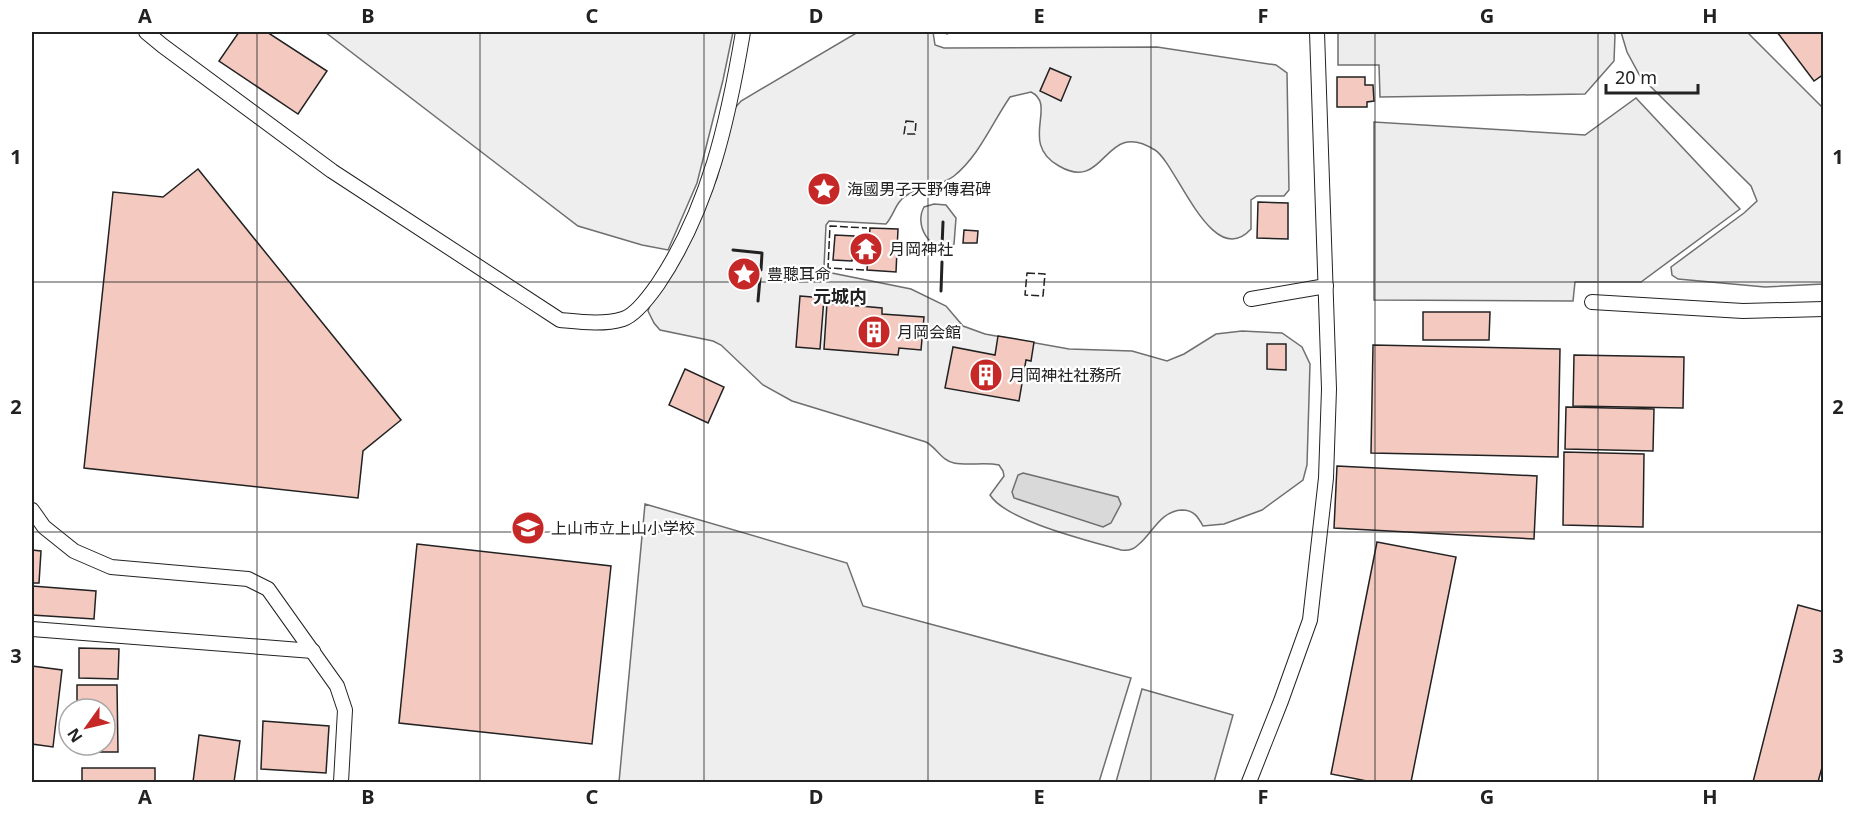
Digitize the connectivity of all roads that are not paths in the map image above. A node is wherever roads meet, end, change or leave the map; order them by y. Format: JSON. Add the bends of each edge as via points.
{"nodes":[{"id":1,"x":146,"y":32,"type":"edge"},
{"id":2,"x":743,"y":32,"type":"edge"},
{"id":3,"x":1317,"y":32,"type":"edge"},
{"id":4,"x":1326,"y":286,"type":"junction"},
{"id":5,"x":1251,"y":299,"type":"dead end"},
{"id":6,"x":1592,"y":303,"type":"dead end"},
{"id":7,"x":1824,"y":309,"type":"edge"},
{"id":8,"x":32,"y":510,"type":"edge"},
{"id":9,"x":32,"y":629,"type":"edge"},
{"id":10,"x":313,"y":651,"type":"junction"},
{"id":11,"x":340,"y":783,"type":"edge"},
{"id":12,"x":1249,"y":783,"type":"edge"}],
"edges":[{"from":1,"to":2,"type":"lane","via":[[332,171],[560,320],[594,323],[625,319],[648,298],[676,257],[711,178]]},
{"from":3,"to":4,"type":"lane"},
{"from":4,"to":5,"type":"lane"},
{"from":4,"to":12,"type":"lane","via":[[1326,478],[1310,620]]},
{"from":6,"to":7,"type":"lane","via":[[1743,311]]},
{"from":8,"to":10,"type":"lane","via":[[44,527],[74,551],[111,567],[248,579],[268,589]]},
{"from":9,"to":10,"type":"lane"},
{"from":10,"to":11,"type":"lane","via":[[337,686],[345,710]]}]}
